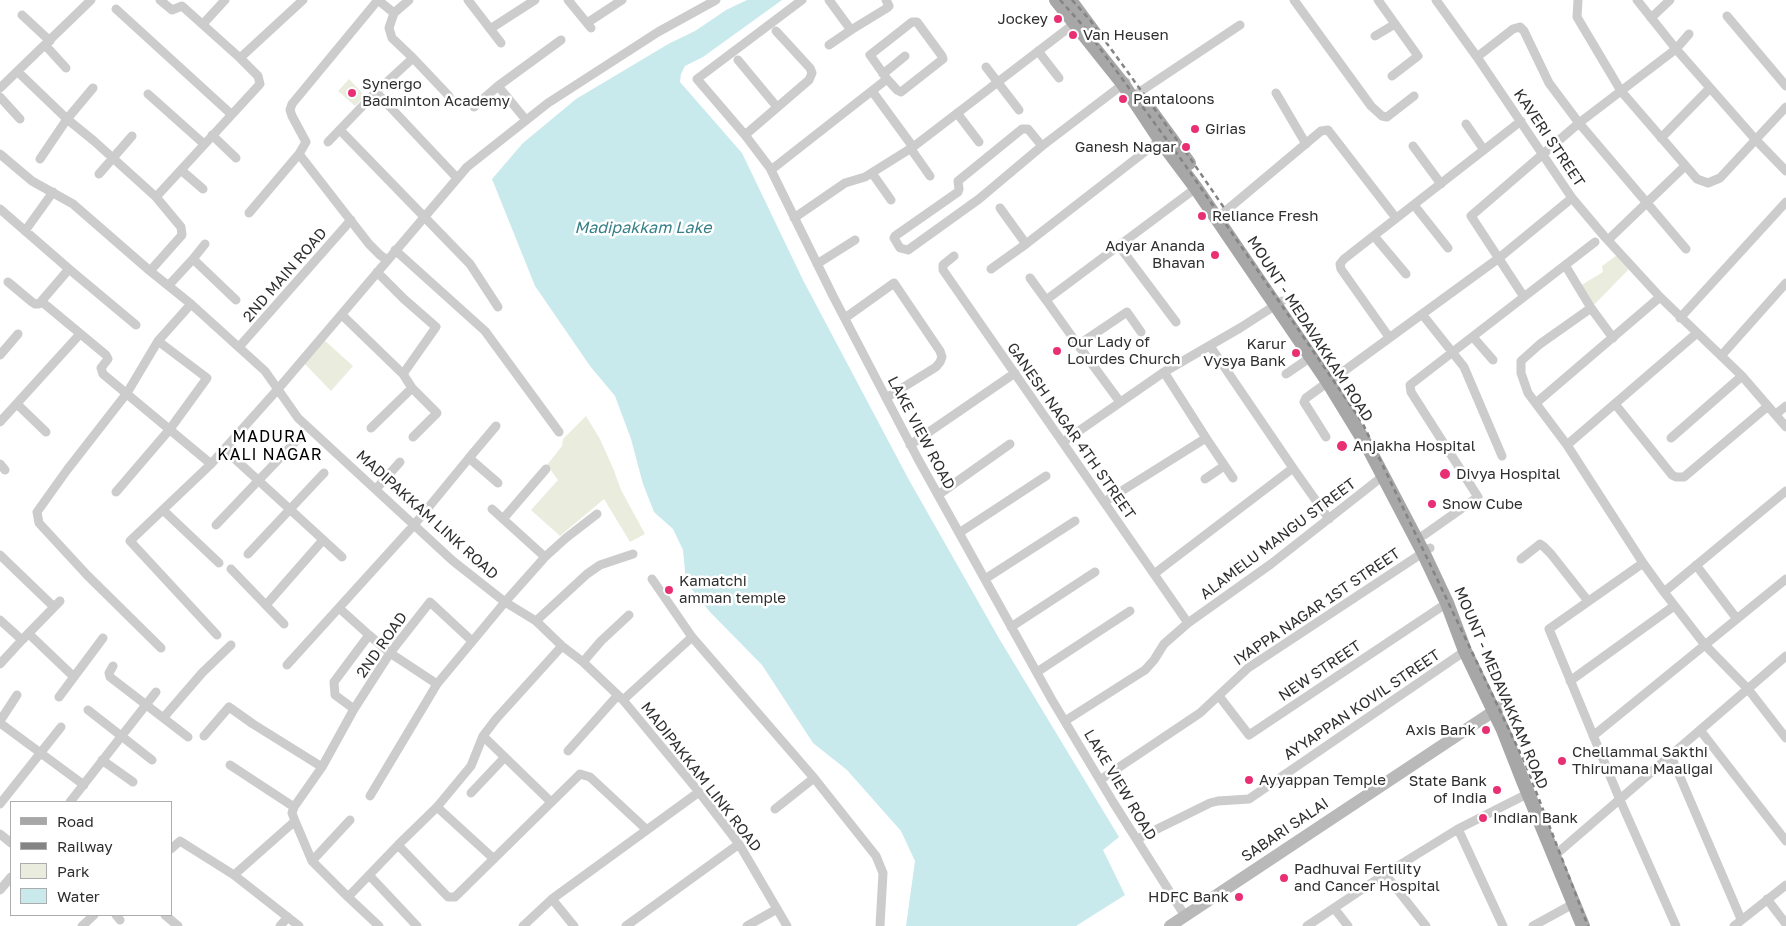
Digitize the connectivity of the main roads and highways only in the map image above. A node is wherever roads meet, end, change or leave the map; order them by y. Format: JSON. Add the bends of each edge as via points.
{"nodes":[{"id":1,"x":1056,"y":0,"type":"edge"},
{"id":2,"x":1070,"y":0,"type":"edge"},
{"id":3,"x":1126,"y":82,"type":"junction"},
{"id":4,"x":1279,"y":303,"type":"junction"},
{"id":5,"x":1330,"y":380,"type":"junction"},
{"id":6,"x":1427,"y":550,"type":"junction"},
{"id":7,"x":1497,"y":708,"type":"junction"},
{"id":8,"x":1557,"y":853,"type":"junction"},
{"id":9,"x":1170,"y":926,"type":"edge"},
{"id":10,"x":1583,"y":926,"type":"edge"},
{"id":11,"x":1591,"y":926,"type":"edge"}],
"edges":[{"from":1,"to":3,"type":"main road","name":"MOUNT - MEDAVAKKAM ROAD"},
{"from":2,"to":3,"type":"main road","name":"MOUNT - MEDAVAKKAM ROAD"},
{"from":3,"to":4,"type":"main road","name":"MOUNT - MEDAVAKKAM ROAD","via":[[1160,140]]},
{"from":3,"to":4,"type":"main road","name":"MOUNT - MEDAVAKKAM ROAD","via":[[1163,125]]},
{"from":4,"to":5,"type":"main road","name":"MOUNT - MEDAVAKKAM ROAD"},
{"from":4,"to":5,"type":"main road","name":"MOUNT - MEDAVAKKAM ROAD","via":[[1311,357]]},
{"from":5,"to":6,"type":"main road","name":"MOUNT - MEDAVAKKAM ROAD"},
{"from":5,"to":6,"type":"main road","name":"MOUNT - MEDAVAKKAM ROAD","via":[[1424,535]]},
{"from":6,"to":7,"type":"main road","name":"MOUNT - MEDAVAKKAM ROAD","via":[[1465,651]]},
{"from":6,"to":7,"type":"main road","name":"MOUNT - MEDAVAKKAM ROAD","via":[[1448,582]]},
{"from":7,"to":8,"type":"main road","name":"MOUNT - MEDAVAKKAM ROAD"},
{"from":7,"to":8,"type":"main road","name":"MOUNT - MEDAVAKKAM ROAD","via":[[1528,793]]},
{"from":7,"to":9,"type":"main road","name":"SABARI SALAI"},
{"from":8,"to":10,"type":"main road","name":"MOUNT - MEDAVAKKAM ROAD"},
{"from":8,"to":11,"type":"main road","name":"MOUNT - MEDAVAKKAM ROAD"}]}
